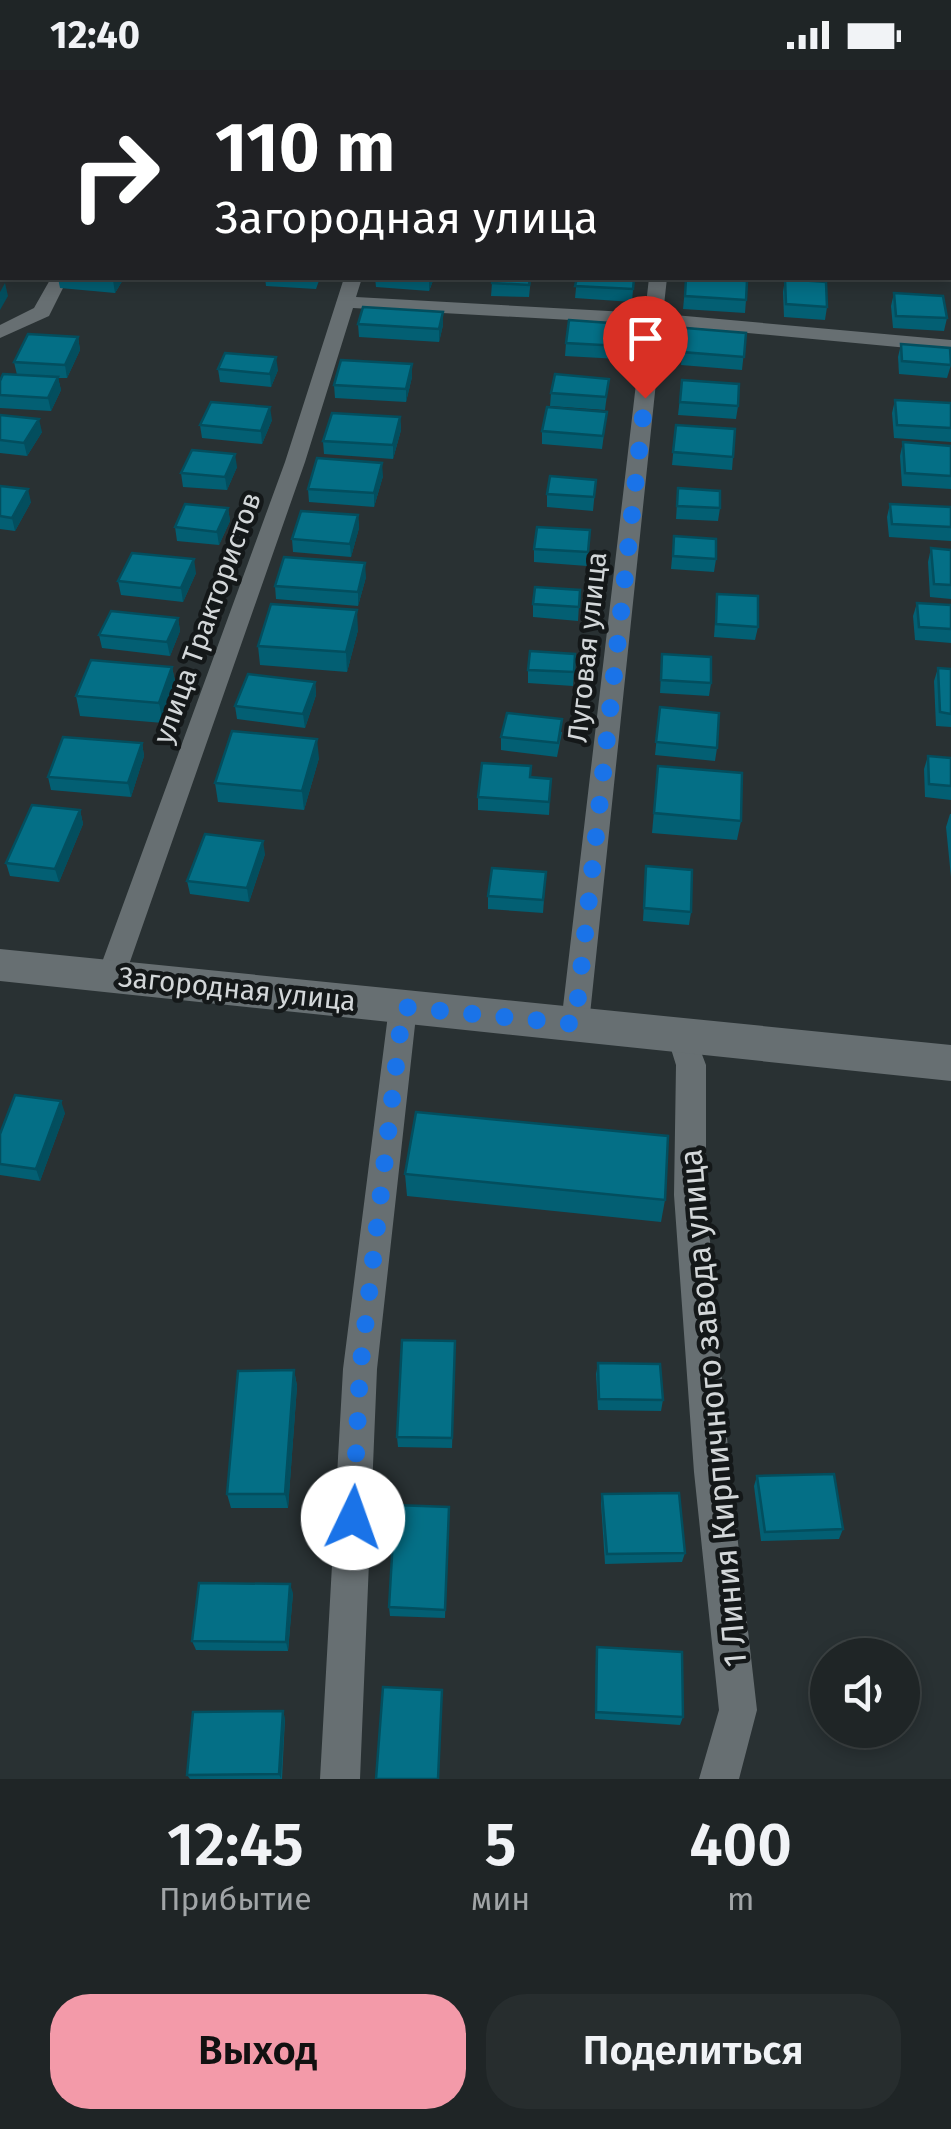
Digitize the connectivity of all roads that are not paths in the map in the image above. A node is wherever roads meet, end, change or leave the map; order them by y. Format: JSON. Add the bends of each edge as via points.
{"nodes":[{"id":1,"x":58,"y":280,"type":"dead end"},
{"id":2,"x":352,"y":280,"type":"edge"},
{"id":3,"x":658,"y":280,"type":"edge"},
{"id":4,"x":344,"y":302,"type":"junction"},
{"id":5,"x":654,"y":319,"type":"junction"},
{"id":6,"x":0,"y":332,"type":"edge"},
{"id":7,"x":951,"y":346,"type":"edge"},
{"id":8,"x":0,"y":965,"type":"edge"},
{"id":9,"x":111,"y":976,"type":"junction"},
{"id":10,"x":403,"y":1007,"type":"junction"},
{"id":11,"x":575,"y":1024,"type":"junction"},
{"id":12,"x":682,"y":1036,"type":"junction"},
{"id":13,"x":951,"y":1063,"type":"edge"},
{"id":14,"x":340,"y":1779,"type":"edge"},
{"id":15,"x":719,"y":1779,"type":"edge"}],
"edges":[{"from":1,"to":6,"type":"street","via":[[42,312]]},
{"from":2,"to":4,"type":"street","name":"улица Трактористов"},
{"from":3,"to":5,"type":"street","name":"Луговая улица"},
{"from":4,"to":5,"type":"street"},
{"from":4,"to":9,"type":"street","name":"улица Трактористов","via":[[295,462]]},
{"from":5,"to":7,"type":"street"},
{"from":5,"to":11,"type":"street","name":"Луговая улица"},
{"from":8,"to":9,"type":"street","name":"Загородная улица"},
{"from":9,"to":10,"type":"street","name":"Загородная улица"},
{"from":10,"to":11,"type":"street","name":"Загородная улица"},
{"from":10,"to":14,"type":"street","via":[[360,1370]]},
{"from":11,"to":12,"type":"street","name":"Загородная улица"},
{"from":12,"to":13,"type":"street","name":"Загородная улица"},
{"from":12,"to":15,"type":"street","name":"1 Линия Кирпичного завода улица","via":[[691,1066],[690,1195],[738,1710]]}]}
